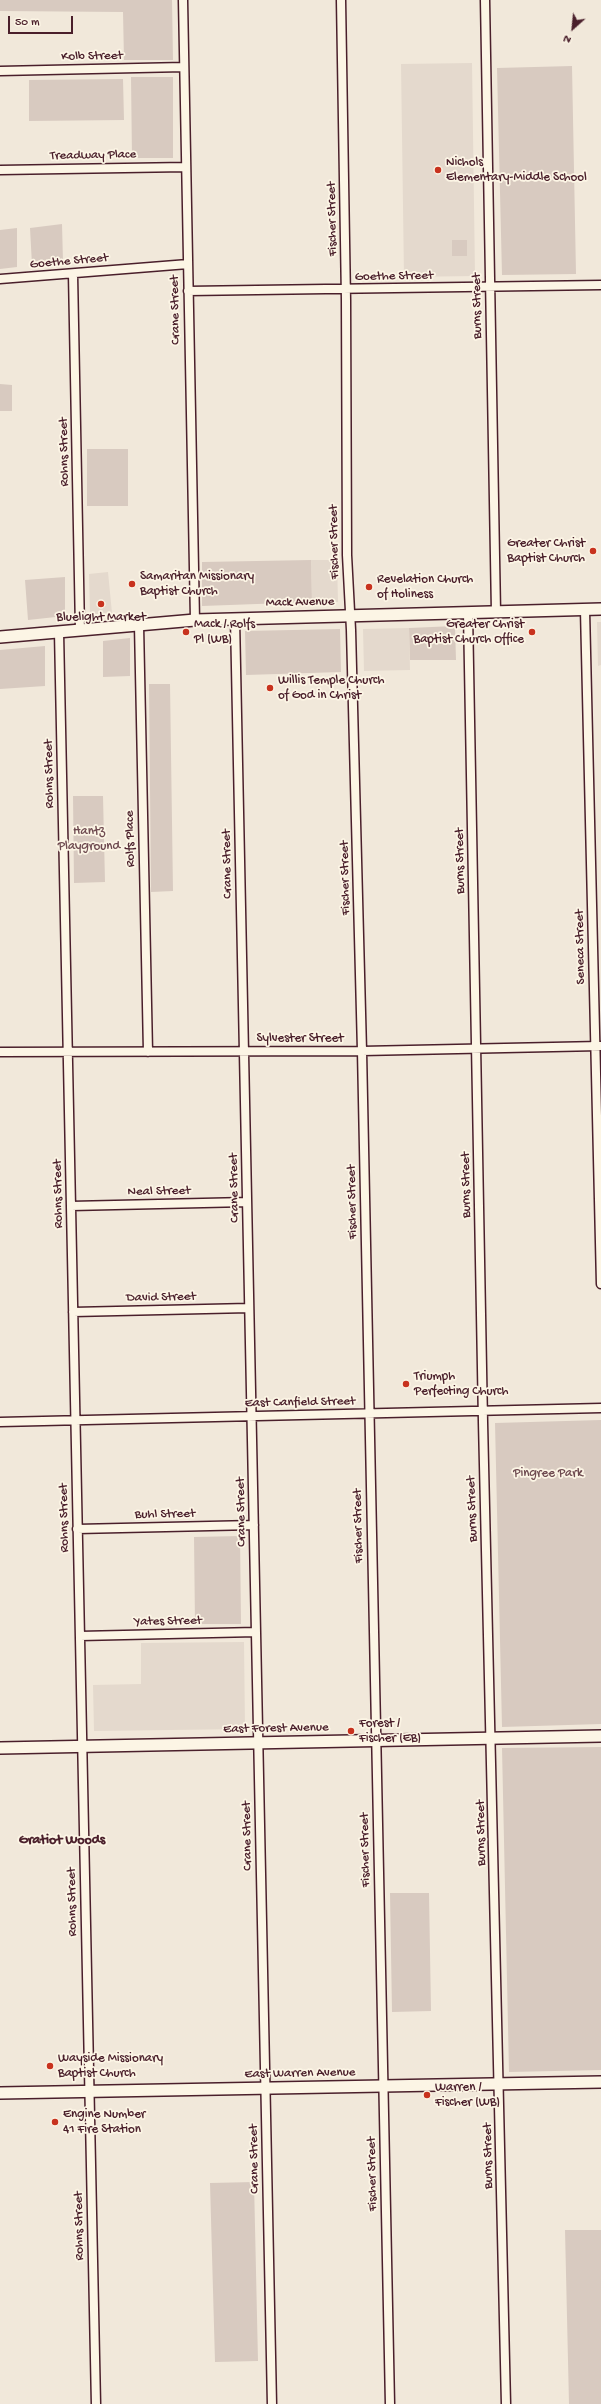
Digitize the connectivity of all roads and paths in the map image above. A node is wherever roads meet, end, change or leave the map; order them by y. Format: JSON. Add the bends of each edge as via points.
{"nodes":[{"id":1,"x":183,"y":0,"type":"edge"},
{"id":2,"x":341,"y":0,"type":"edge"},
{"id":3,"x":485,"y":0,"type":"edge"},
{"id":4,"x":184,"y":67,"type":"junction"},
{"id":5,"x":0,"y":71,"type":"edge"},
{"id":6,"x":186,"y":166,"type":"junction"},
{"id":7,"x":0,"y":170,"type":"edge"},
{"id":8,"x":188,"y":264,"type":"junction"},
{"id":9,"x":73,"y":274,"type":"junction"},
{"id":10,"x":0,"y":279,"type":"edge"},
{"id":11,"x":601,"y":285,"type":"edge"},
{"id":12,"x":490,"y":287,"type":"junction"},
{"id":13,"x":346,"y":290,"type":"junction"},
{"id":14,"x":188,"y":292,"type":"junction"},
{"id":15,"x":601,"y":609,"type":"edge"},
{"id":16,"x":585,"y":610,"type":"junction"},
{"id":17,"x":496,"y":612,"type":"junction"},
{"id":18,"x":468,"y":613,"type":"junction"},
{"id":19,"x":350,"y":616,"type":"junction"},
{"id":20,"x":235,"y":619,"type":"junction"},
{"id":21,"x":195,"y":620,"type":"junction"},
{"id":22,"x":139,"y":625,"type":"junction"},
{"id":23,"x":80,"y":630,"type":"junction"},
{"id":24,"x":59,"y":632,"type":"junction"},
{"id":25,"x":0,"y":637,"type":"edge"},
{"id":26,"x":598,"y":1046,"type":"edge"},
{"id":27,"x":477,"y":1049,"type":"junction"},
{"id":28,"x":362,"y":1051,"type":"junction"},
{"id":29,"x":0,"y":1052,"type":"edge"},
{"id":30,"x":68,"y":1052,"type":"junction"},
{"id":31,"x":148,"y":1052,"type":"junction"},
{"id":32,"x":244,"y":1052,"type":"junction"},
{"id":33,"x":247,"y":1202,"type":"junction"},
{"id":34,"x":71,"y":1206,"type":"junction"},
{"id":35,"x":601,"y":1284,"type":"edge"},
{"id":36,"x":249,"y":1308,"type":"junction"},
{"id":37,"x":73,"y":1312,"type":"junction"},
{"id":38,"x":601,"y":1408,"type":"edge"},
{"id":39,"x":483,"y":1411,"type":"junction"},
{"id":40,"x":369,"y":1414,"type":"junction"},
{"id":41,"x":252,"y":1416,"type":"junction"},
{"id":42,"x":75,"y":1420,"type":"junction"},
{"id":43,"x":0,"y":1422,"type":"edge"},
{"id":44,"x":254,"y":1525,"type":"junction"},
{"id":45,"x":77,"y":1529,"type":"junction"},
{"id":46,"x":256,"y":1632,"type":"junction"},
{"id":47,"x":80,"y":1636,"type":"junction"},
{"id":48,"x":601,"y":1736,"type":"edge"},
{"id":49,"x":492,"y":1738,"type":"junction"},
{"id":50,"x":375,"y":1740,"type":"junction"},
{"id":51,"x":258,"y":1743,"type":"junction"},
{"id":52,"x":82,"y":1747,"type":"junction"},
{"id":53,"x":0,"y":1748,"type":"edge"},
{"id":54,"x":601,"y":2082,"type":"edge"},
{"id":55,"x":500,"y":2084,"type":"junction"},
{"id":56,"x":383,"y":2086,"type":"junction"},
{"id":57,"x":266,"y":2089,"type":"junction"},
{"id":58,"x":0,"y":2093,"type":"edge"},
{"id":59,"x":89,"y":2093,"type":"junction"},
{"id":60,"x":96,"y":2404,"type":"edge"},
{"id":61,"x":272,"y":2404,"type":"edge"},
{"id":62,"x":390,"y":2404,"type":"edge"},
{"id":63,"x":506,"y":2404,"type":"edge"}],
"edges":[{"from":1,"to":4,"type":"street","name":"Crane Street"},
{"from":2,"to":13,"type":"street","name":"Fischer Street"},
{"from":3,"to":12,"type":"street","name":"Burns Street"},
{"from":4,"to":5,"type":"street","name":"Kolb Street"},
{"from":4,"to":6,"type":"street","name":"Crane Street"},
{"from":6,"to":7,"type":"street","name":"Treadway Place"},
{"from":6,"to":8,"type":"street","name":"Crane Street"},
{"from":8,"to":9,"type":"street","name":"Goethe Street"},
{"from":8,"to":14,"type":"street","name":"Crane Street"},
{"from":9,"to":10,"type":"street","name":"Goethe Street"},
{"from":9,"to":23,"type":"street","name":"Rohns Street"},
{"from":11,"to":12,"type":"street","name":"Goethe Street"},
{"from":12,"to":13,"type":"street","name":"Goethe Street"},
{"from":12,"to":17,"type":"street","name":"Burns Street"},
{"from":13,"to":14,"type":"street","name":"Goethe Street"},
{"from":13,"to":19,"type":"street","name":"Fischer Street","via":[[347,555]]},
{"from":14,"to":21,"type":"street","name":"Crane Street"},
{"from":15,"to":16,"type":"main road","name":"Mack Avenue"},
{"from":16,"to":17,"type":"main road","name":"Mack Avenue"},
{"from":16,"to":26,"type":"street","name":"Seneca Street"},
{"from":17,"to":18,"type":"main road","name":"Mack Avenue"},
{"from":18,"to":19,"type":"main road","name":"Mack Avenue"},
{"from":18,"to":27,"type":"street","name":"Burns Street"},
{"from":19,"to":20,"type":"main road","name":"Mack Avenue"},
{"from":19,"to":28,"type":"street","name":"Fischer Street"},
{"from":20,"to":21,"type":"main road","name":"Mack Avenue"},
{"from":20,"to":32,"type":"street","name":"Crane Street"},
{"from":21,"to":22,"type":"main road","name":"Mack Avenue"},
{"from":22,"to":23,"type":"main road","name":"Mack Avenue"},
{"from":22,"to":31,"type":"street","name":"Rolfs Place"},
{"from":23,"to":24,"type":"main road","name":"Mack Avenue"},
{"from":24,"to":25,"type":"main road","name":"Mack Avenue"},
{"from":24,"to":30,"type":"street","name":"Rohns Street"},
{"from":26,"to":27,"type":"street","name":"Sylvester Street"},
{"from":26,"to":35,"type":"street","name":"Seneca Street"},
{"from":27,"to":28,"type":"street","name":"Sylvester Street"},
{"from":27,"to":39,"type":"street","name":"Burns Street"},
{"from":28,"to":32,"type":"street","name":"Sylvester Street"},
{"from":28,"to":40,"type":"street","name":"Fischer Street"},
{"from":29,"to":30,"type":"street","name":"Sylvester Street"},
{"from":30,"to":31,"type":"street","name":"Sylvester Street"},
{"from":30,"to":34,"type":"street","name":"Rohns Street"},
{"from":31,"to":32,"type":"street","name":"Sylvester Street"},
{"from":32,"to":33,"type":"street","name":"Crane Street"},
{"from":33,"to":34,"type":"street","name":"Neal Street"},
{"from":33,"to":36,"type":"street","name":"Crane Street"},
{"from":34,"to":37,"type":"street","name":"Rohns Street"},
{"from":36,"to":37,"type":"street","name":"David Street"},
{"from":36,"to":41,"type":"street","name":"Crane Street"},
{"from":37,"to":42,"type":"street","name":"Rohns Street"},
{"from":38,"to":39,"type":"street","name":"East Canfield Street"},
{"from":39,"to":40,"type":"street","name":"East Canfield Street"},
{"from":39,"to":49,"type":"street","name":"Burns Street"},
{"from":40,"to":41,"type":"street","name":"East Canfield Street"},
{"from":40,"to":50,"type":"street","name":"Fischer Street"},
{"from":41,"to":42,"type":"street","name":"East Canfield Street"},
{"from":41,"to":44,"type":"street","name":"Crane Street"},
{"from":42,"to":43,"type":"street","name":"East Canfield Street"},
{"from":42,"to":45,"type":"street","name":"Rohns Street"},
{"from":44,"to":45,"type":"street","name":"Buhl Street"},
{"from":44,"to":46,"type":"street","name":"Crane Street"},
{"from":45,"to":47,"type":"street","name":"Rohns Street"},
{"from":46,"to":47,"type":"street","name":"Yates Street"},
{"from":46,"to":51,"type":"street","name":"Crane Street"},
{"from":47,"to":52,"type":"street","name":"Rohns Street"},
{"from":48,"to":49,"type":"main road","name":"East Forest Avenue"},
{"from":49,"to":50,"type":"main road","name":"East Forest Avenue"},
{"from":49,"to":55,"type":"street","name":"Burns Street"},
{"from":50,"to":51,"type":"main road","name":"East Forest Avenue"},
{"from":50,"to":56,"type":"street","name":"Fischer Street"},
{"from":51,"to":52,"type":"main road","name":"East Forest Avenue"},
{"from":51,"to":57,"type":"street","name":"Crane Street"},
{"from":52,"to":53,"type":"main road","name":"East Forest Avenue"},
{"from":52,"to":59,"type":"street","name":"Rohns Street"},
{"from":54,"to":55,"type":"main road","name":"East Warren Avenue"},
{"from":55,"to":56,"type":"main road","name":"East Warren Avenue"},
{"from":55,"to":63,"type":"street","name":"Burns Street"},
{"from":56,"to":57,"type":"main road","name":"East Warren Avenue"},
{"from":56,"to":62,"type":"street","name":"Fischer Street"},
{"from":57,"to":59,"type":"main road","name":"East Warren Avenue"},
{"from":57,"to":61,"type":"street","name":"Crane Street"},
{"from":58,"to":59,"type":"main road","name":"East Warren Avenue"},
{"from":59,"to":60,"type":"street","name":"Rohns Street"}]}
